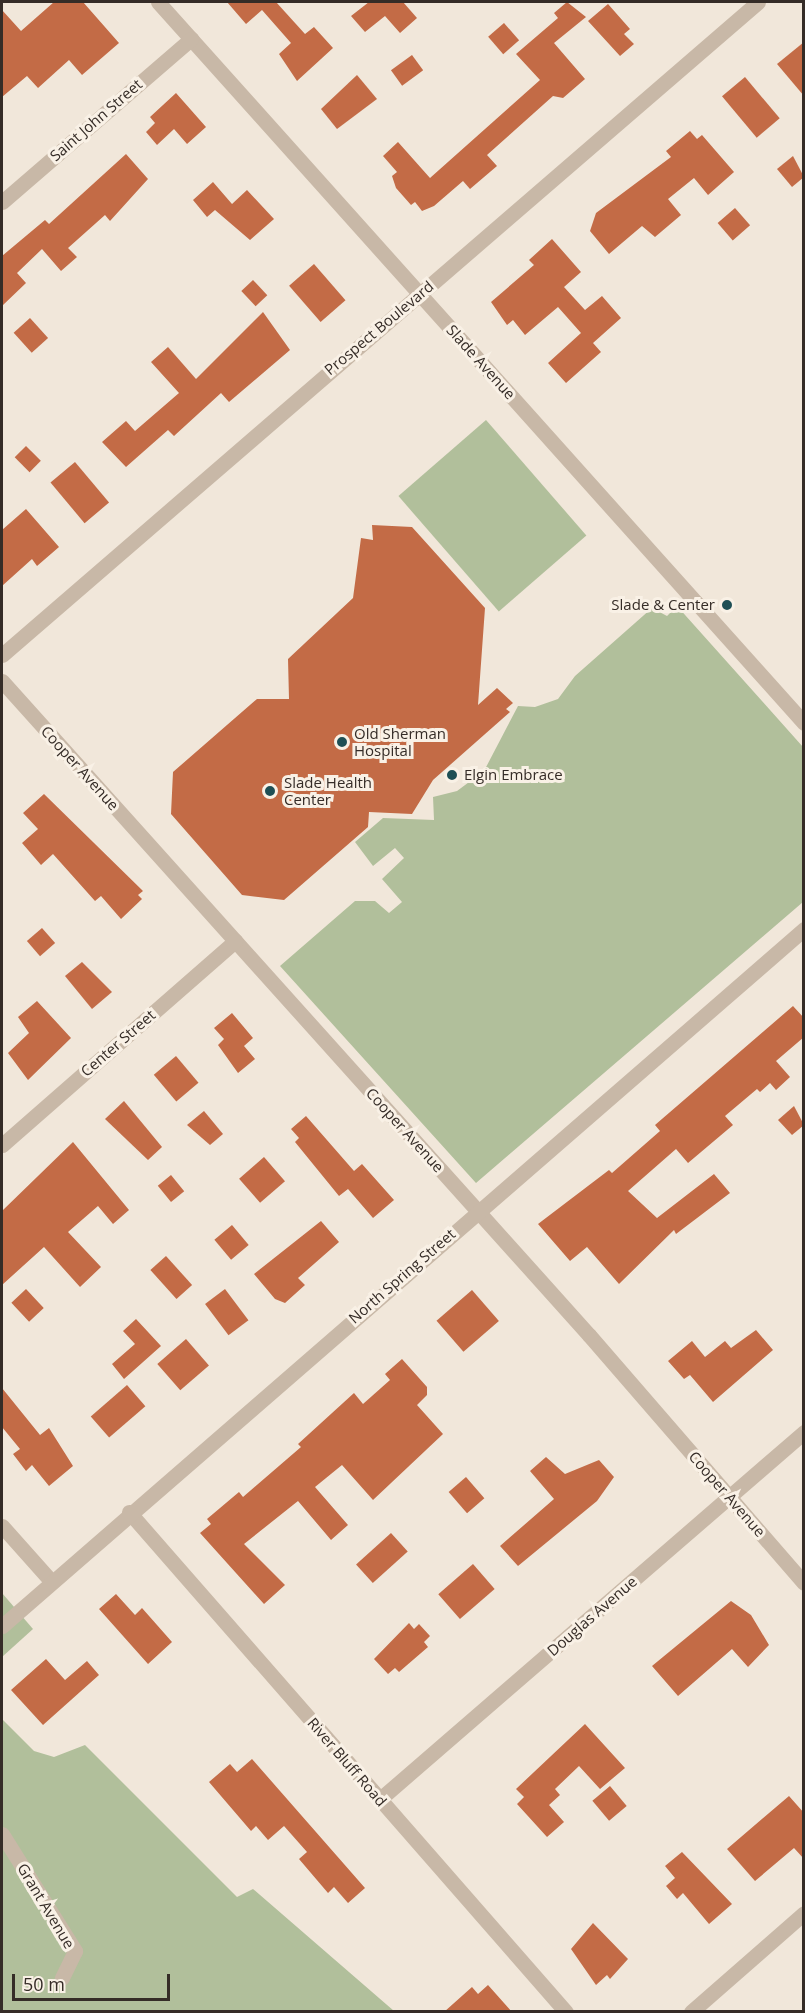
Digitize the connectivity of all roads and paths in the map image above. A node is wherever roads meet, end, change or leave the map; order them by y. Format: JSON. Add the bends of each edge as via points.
{"nodes":[{"id":1,"x":158,"y":2,"type":"edge"},
{"id":2,"x":758,"y":2,"type":"edge"},
{"id":3,"x":191,"y":39,"type":"junction"},
{"id":4,"x":2,"y":202,"type":"edge"},
{"id":5,"x":420,"y":294,"type":"junction"},
{"id":6,"x":2,"y":655,"type":"edge"},
{"id":7,"x":2,"y":681,"type":"edge"},
{"id":8,"x":804,"y":723,"type":"edge"},
{"id":9,"x":804,"y":929,"type":"edge"},
{"id":10,"x":236,"y":941,"type":"junction"},
{"id":11,"x":2,"y":1145,"type":"edge"},
{"id":12,"x":478,"y":1211,"type":"junction"},
{"id":13,"x":804,"y":1432,"type":"edge"},
{"id":14,"x":730,"y":1496,"type":"junction"},
{"id":15,"x":129,"y":1512,"type":"junction"},
{"id":16,"x":2,"y":1526,"type":"edge"},
{"id":17,"x":51,"y":1581,"type":"junction"},
{"id":18,"x":804,"y":1583,"type":"edge"},
{"id":19,"x":2,"y":1626,"type":"edge"},
{"id":20,"x":380,"y":1799,"type":"junction"},
{"id":21,"x":2,"y":1833,"type":"edge"},
{"id":22,"x":804,"y":1913,"type":"edge"},
{"id":23,"x":62,"y":1978,"type":"dead end"},
{"id":24,"x":566,"y":2012,"type":"edge"},
{"id":25,"x":691,"y":2012,"type":"edge"}],
"edges":[{"from":1,"to":3,"type":"street","name":"Slade Avenue"},
{"from":2,"to":5,"type":"street","name":"Prospect Boulevard"},
{"from":3,"to":4,"type":"street","name":"Saint John Street"},
{"from":3,"to":5,"type":"street","name":"Slade Avenue"},
{"from":5,"to":6,"type":"street","name":"Prospect Boulevard"},
{"from":5,"to":8,"type":"street","name":"Slade Avenue"},
{"from":7,"to":10,"type":"street","name":"Cooper Avenue"},
{"from":9,"to":12,"type":"street","name":"North Spring Street"},
{"from":10,"to":11,"type":"street","name":"Center Street"},
{"from":10,"to":12,"type":"street","name":"Cooper Avenue"},
{"from":12,"to":14,"type":"street","name":"Cooper Avenue"},
{"from":12,"to":15,"type":"street","name":"North Spring Street"},
{"from":13,"to":14,"type":"street","name":"Douglas Avenue"},
{"from":14,"to":18,"type":"street","name":"Cooper Avenue"},
{"from":14,"to":20,"type":"street","name":"Douglas Avenue"},
{"from":15,"to":17,"type":"street","name":"North Spring Street"},
{"from":15,"to":20,"type":"street","name":"River Bluff Road"},
{"from":16,"to":17,"type":"street"},
{"from":17,"to":19,"type":"street","name":"North Spring Street"},
{"from":20,"to":24,"type":"street","name":"River Bluff Road"},
{"from":21,"to":23,"type":"street","name":"Grant Avenue","via":[[75,1951]]},
{"from":22,"to":25,"type":"street"}]}
